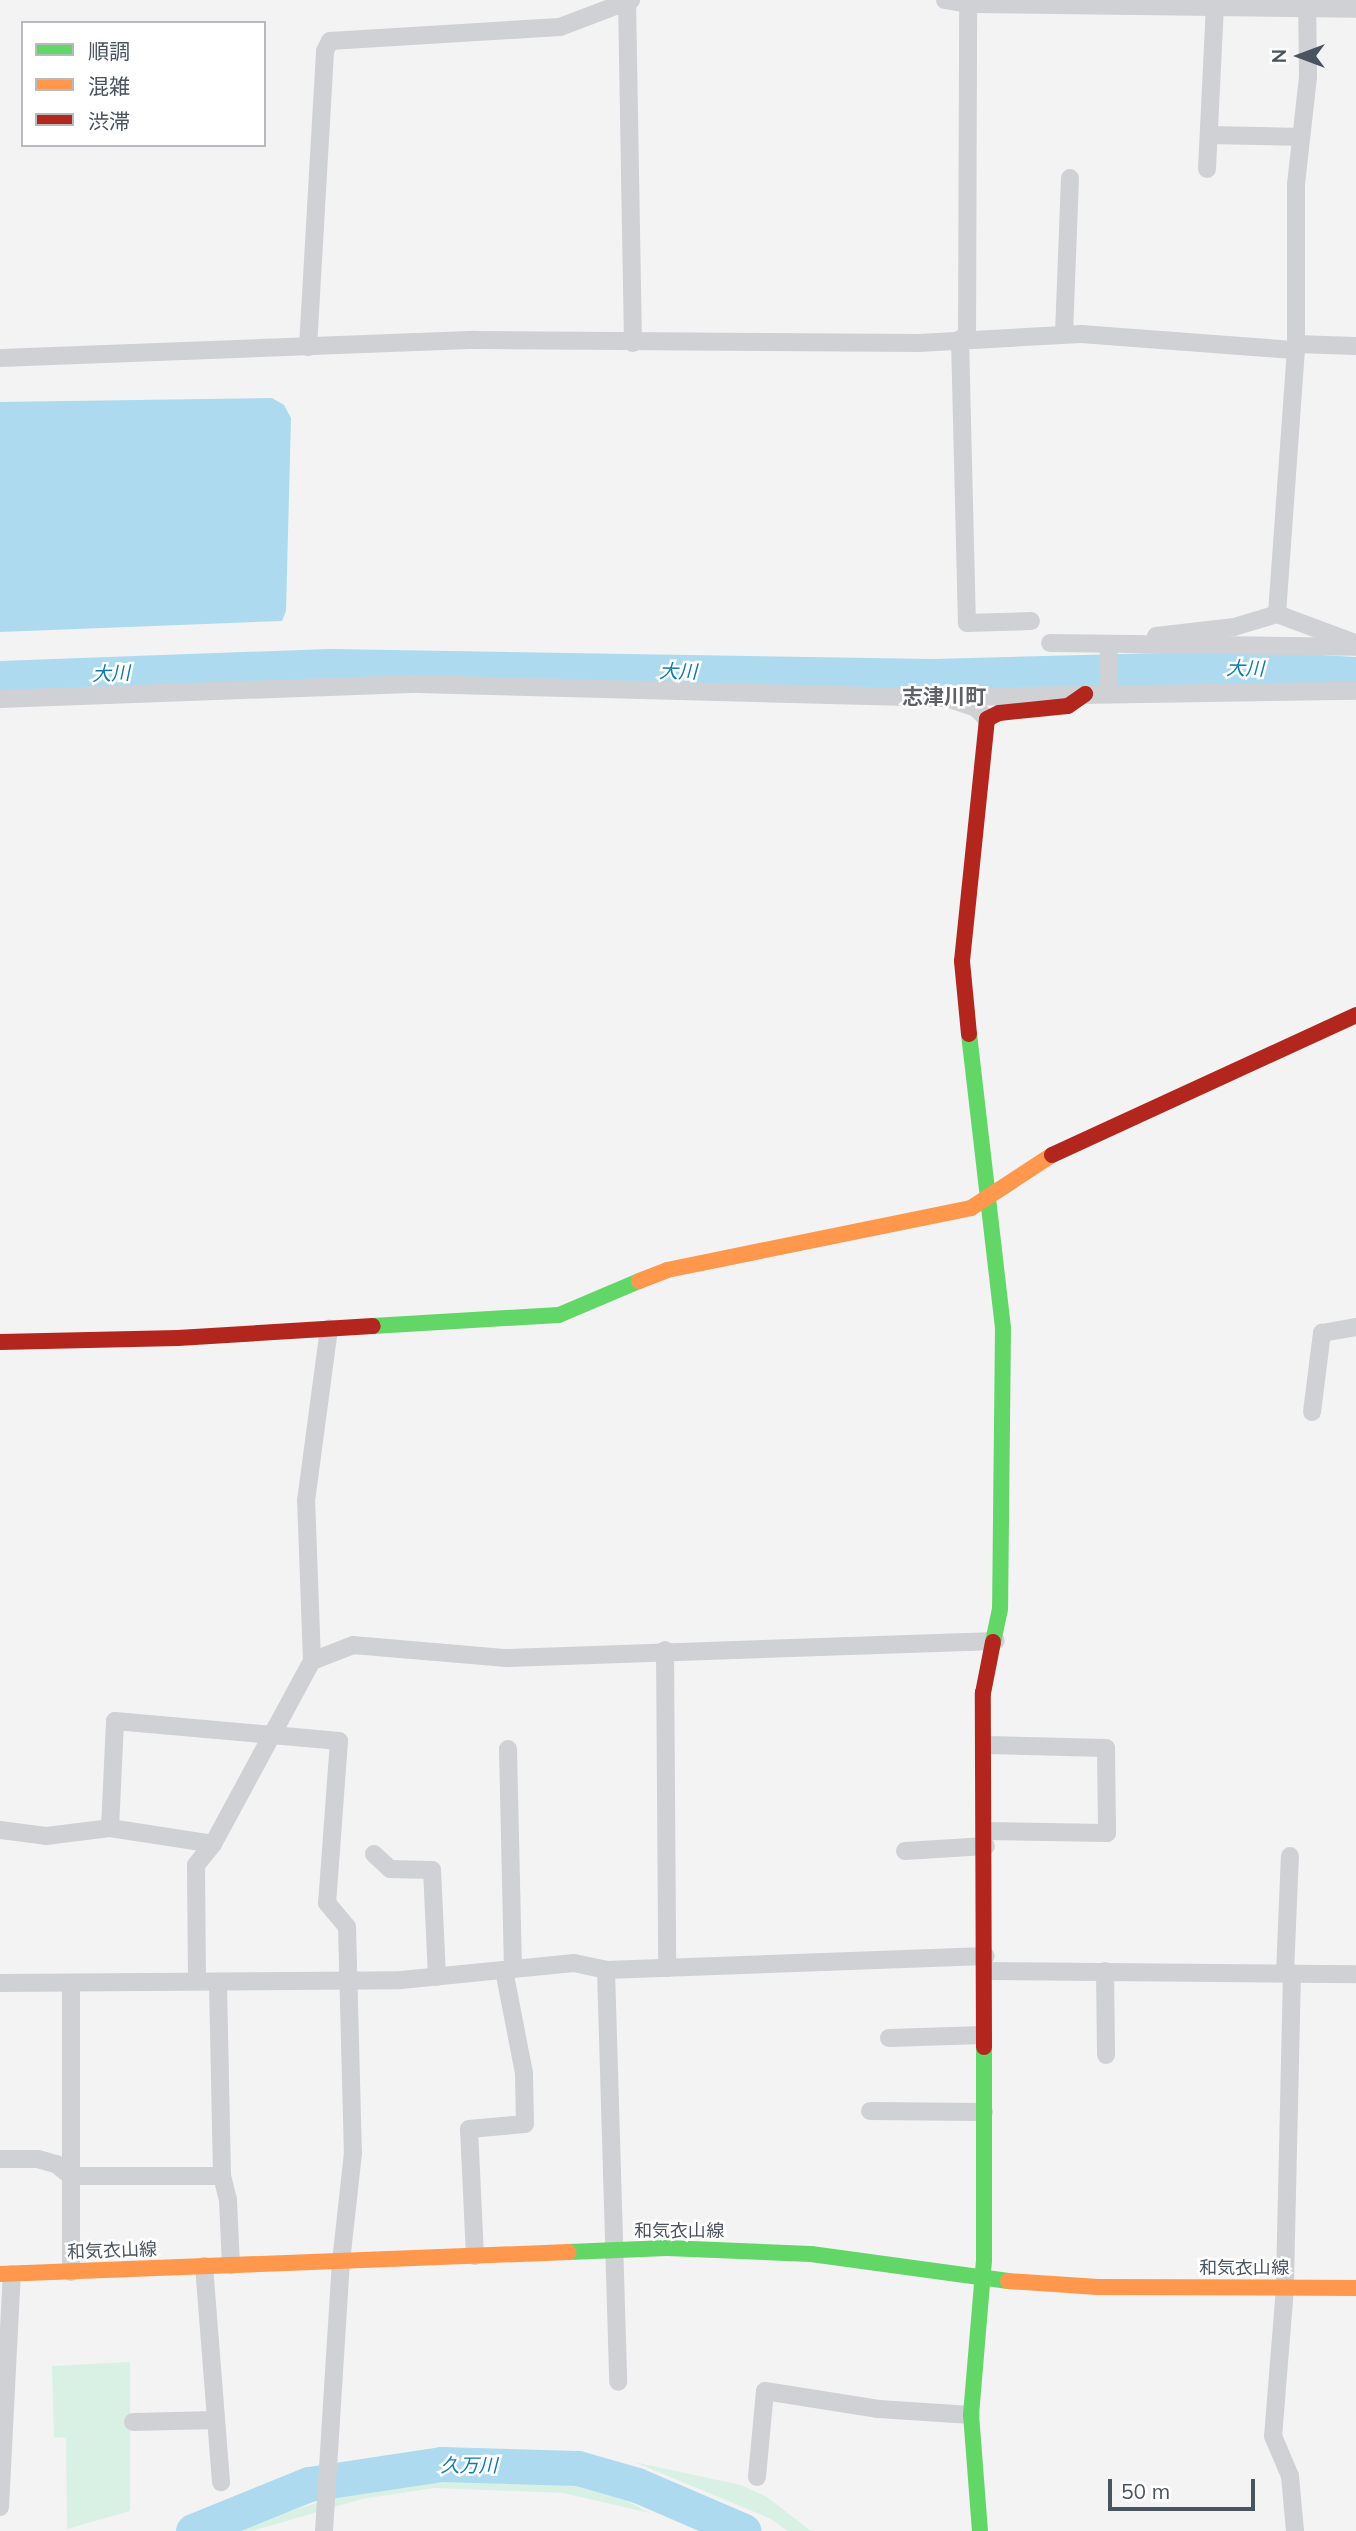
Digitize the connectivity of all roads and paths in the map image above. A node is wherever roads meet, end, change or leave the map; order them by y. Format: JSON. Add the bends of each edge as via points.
{"nodes":[{"id":1,"x":628,"y":0,"type":"edge"},
{"id":2,"x":945,"y":0,"type":"edge"},
{"id":3,"x":972,"y":3,"type":"edge"},
{"id":4,"x":1055,"y":3,"type":"edge"},
{"id":5,"x":1236,"y":5,"type":"edge"},
{"id":6,"x":1307,"y":5,"type":"edge"},
{"id":7,"x":1215,"y":8,"type":"junction"},
{"id":8,"x":1356,"y":9,"type":"edge"},
{"id":9,"x":1209,"y":135,"type":"junction"},
{"id":10,"x":1301,"y":137,"type":"junction"},
{"id":11,"x":1207,"y":170,"type":"dead end"},
{"id":12,"x":1070,"y":178,"type":"dead end"},
{"id":13,"x":1064,"y":334,"type":"junction"},
{"id":14,"x":963,"y":339,"type":"junction"},
{"id":15,"x":633,"y":343,"type":"junction"},
{"id":16,"x":308,"y":346,"type":"junction"},
{"id":17,"x":1356,"y":346,"type":"edge"},
{"id":18,"x":1296,"y":347,"type":"junction"},
{"id":19,"x":0,"y":358,"type":"edge"},
{"id":20,"x":1277,"y":614,"type":"junction"},
{"id":21,"x":1031,"y":621,"type":"dead end"},
{"id":22,"x":1050,"y":643,"type":"dead end"},
{"id":23,"x":1130,"y":644,"type":"junction"},
{"id":24,"x":1356,"y":645,"type":"edge"},
{"id":25,"x":1110,"y":649,"type":"junction"},
{"id":26,"x":1356,"y":691,"type":"edge"},
{"id":27,"x":1108,"y":692,"type":"junction"},
{"id":28,"x":1085,"y":694,"type":"junction"},
{"id":29,"x":946,"y":698,"type":"junction"},
{"id":30,"x":0,"y":699,"type":"edge"},
{"id":31,"x":986,"y":719,"type":"junction"},
{"id":32,"x":1356,"y":1015,"type":"edge"},
{"id":33,"x":985,"y":1201,"type":"junction"},
{"id":34,"x":1356,"y":1327,"type":"edge"},
{"id":35,"x":329,"y":1329,"type":"junction"},
{"id":36,"x":0,"y":1342,"type":"edge"},
{"id":37,"x":1312,"y":1412,"type":"dead end"},
{"id":38,"x":996,"y":1641,"type":"junction"},
{"id":39,"x":665,"y":1650,"type":"junction"},
{"id":40,"x":312,"y":1661,"type":"junction"},
{"id":41,"x":274,"y":1733,"type":"junction"},
{"id":42,"x":984,"y":1745,"type":"junction"},
{"id":43,"x":508,"y":1749,"type":"dead end"},
{"id":44,"x":110,"y":1828,"type":"junction"},
{"id":45,"x":0,"y":1830,"type":"edge"},
{"id":46,"x":985,"y":1839,"type":"junction"},
{"id":47,"x":213,"y":1844,"type":"junction"},
{"id":48,"x":905,"y":1851,"type":"dead end"},
{"id":49,"x":374,"y":1854,"type":"dead end"},
{"id":50,"x":1290,"y":1856,"type":"dead end"},
{"id":51,"x":985,"y":1964,"type":"junction"},
{"id":52,"x":667,"y":1968,"type":"junction"},
{"id":53,"x":509,"y":1969,"type":"junction"},
{"id":54,"x":606,"y":1970,"type":"junction"},
{"id":55,"x":1105,"y":1971,"type":"junction"},
{"id":56,"x":1289,"y":1973,"type":"junction"},
{"id":57,"x":1356,"y":1974,"type":"edge"},
{"id":58,"x":437,"y":1977,"type":"junction"},
{"id":59,"x":197,"y":1980,"type":"junction"},
{"id":60,"x":351,"y":1980,"type":"junction"},
{"id":61,"x":0,"y":1983,"type":"edge"},
{"id":62,"x":71,"y":1983,"type":"junction"},
{"id":63,"x":218,"y":1984,"type":"junction"},
{"id":64,"x":983,"y":2035,"type":"junction"},
{"id":65,"x":889,"y":2038,"type":"dead end"},
{"id":66,"x":1106,"y":2055,"type":"dead end"},
{"id":67,"x":870,"y":2111,"type":"dead end"},
{"id":68,"x":984,"y":2112,"type":"junction"},
{"id":69,"x":0,"y":2159,"type":"edge"},
{"id":70,"x":71,"y":2176,"type":"junction"},
{"id":71,"x":222,"y":2176,"type":"junction"},
{"id":72,"x":611,"y":2250,"type":"junction"},
{"id":73,"x":475,"y":2256,"type":"junction"},
{"id":74,"x":341,"y":2261,"type":"junction"},
{"id":75,"x":231,"y":2265,"type":"junction"},
{"id":76,"x":204,"y":2266,"type":"junction"},
{"id":77,"x":71,"y":2272,"type":"junction"},
{"id":78,"x":6,"y":2274,"type":"edge"},
{"id":79,"x":981,"y":2279,"type":"junction"},
{"id":80,"x":1284,"y":2288,"type":"junction"},
{"id":81,"x":1356,"y":2288,"type":"edge"},
{"id":82,"x":618,"y":2382,"type":"dead end"},
{"id":83,"x":971,"y":2415,"type":"junction"},
{"id":84,"x":216,"y":2420,"type":"junction"},
{"id":85,"x":133,"y":2422,"type":"dead end"},
{"id":86,"x":757,"y":2477,"type":"dead end"},
{"id":87,"x":221,"y":2483,"type":"dead end"},
{"id":88,"x":0,"y":2507,"type":"edge"},
{"id":89,"x":324,"y":2522,"type":"edge"},
{"id":90,"x":980,"y":2531,"type":"edge"},
{"id":91,"x":1296,"y":2531,"type":"edge"}],
"edges":[{"from":1,"to":15,"type":"street"},
{"from":1,"to":16,"type":"street","via":[[560,27],[330,41],[325,51]]},
{"from":2,"to":3,"type":"street"},
{"from":3,"to":4,"type":"street"},
{"from":3,"to":14,"type":"street"},
{"from":4,"to":7,"type":"street"},
{"from":5,"to":6,"type":"street"},
{"from":5,"to":7,"type":"street"},
{"from":6,"to":8,"type":"street"},
{"from":6,"to":10,"type":"street"},
{"from":7,"to":9,"type":"street"},
{"from":9,"to":10,"type":"street"},
{"from":9,"to":11,"type":"street"},
{"from":10,"to":18,"type":"street","via":[[1296,184]]},
{"from":12,"to":13,"type":"street"},
{"from":13,"to":14,"type":"street"},
{"from":13,"to":18,"type":"street"},
{"from":14,"to":15,"type":"street"},
{"from":14,"to":21,"type":"street","via":[[967,624]]},
{"from":15,"to":16,"type":"street","via":[[476,340]]},
{"from":16,"to":19,"type":"street"},
{"from":17,"to":18,"type":"street"},
{"from":18,"to":20,"type":"street"},
{"from":20,"to":23,"type":"street","via":[[1244,625],[1161,635]]},
{"from":20,"to":24,"type":"street"},
{"from":22,"to":25,"type":"street"},
{"from":23,"to":24,"type":"street"},
{"from":23,"to":25,"type":"street"},
{"from":25,"to":27,"type":"street"},
{"from":26,"to":27,"type":"street"},
{"from":27,"to":28,"type":"street"},
{"from":28,"to":29,"type":"street"},
{"from":28,"to":31,"type":"street","via":[[1068,706],[999,713]]},
{"from":29,"to":30,"type":"street","via":[[406,684]]},
{"from":29,"to":31,"type":"street","via":[[976,708]]},
{"from":31,"to":33,"type":"street","via":[[962,961]]},
{"from":32,"to":33,"type":"street","via":[[1062,1148],[1026,1168]]},
{"from":33,"to":35,"type":"street","via":[[854,1235],[676,1268],[537,1320]]},
{"from":33,"to":38,"type":"street","via":[[1003,1328]]},
{"from":34,"to":37,"type":"street","via":[[1322,1333]]},
{"from":35,"to":36,"type":"street"},
{"from":35,"to":40,"type":"street","via":[[306,1502]]},
{"from":38,"to":39,"type":"street","via":[[818,1650]]},
{"from":38,"to":42,"type":"street","via":[[985,1670]]},
{"from":39,"to":40,"type":"street","via":[[506,1658],[353,1645]]},
{"from":39,"to":52,"type":"street"},
{"from":40,"to":41,"type":"street"},
{"from":41,"to":44,"type":"street","via":[[115,1721]]},
{"from":41,"to":47,"type":"street"},
{"from":41,"to":60,"type":"street","via":[[339,1741],[327,1903],[347,1927]]},
{"from":42,"to":46,"type":"street"},
{"from":42,"to":46,"type":"street","via":[[1106,1748],[1107,1821],[1107,1833]]},
{"from":43,"to":53,"type":"street"},
{"from":44,"to":45,"type":"street","via":[[46,1836]]},
{"from":44,"to":47,"type":"street"},
{"from":46,"to":48,"type":"street"},
{"from":46,"to":51,"type":"street"},
{"from":47,"to":59,"type":"street","via":[[196,1865]]},
{"from":49,"to":58,"type":"street","via":[[390,1869],[432,1870]]},
{"from":50,"to":56,"type":"street"},
{"from":51,"to":52,"type":"street"},
{"from":51,"to":55,"type":"street"},
{"from":51,"to":64,"type":"street"},
{"from":52,"to":54,"type":"street"},
{"from":53,"to":54,"type":"street","via":[[574,1963]]},
{"from":53,"to":58,"type":"street"},
{"from":53,"to":73,"type":"street","via":[[524,2073],[525,2124],[469,2129]]},
{"from":54,"to":72,"type":"street"},
{"from":55,"to":56,"type":"street"},
{"from":55,"to":66,"type":"street"},
{"from":56,"to":57,"type":"street"},
{"from":56,"to":80,"type":"street"},
{"from":58,"to":60,"type":"street"},
{"from":59,"to":62,"type":"street"},
{"from":59,"to":63,"type":"street"},
{"from":60,"to":63,"type":"street"},
{"from":60,"to":74,"type":"street","via":[[353,2152]]},
{"from":61,"to":62,"type":"street"},
{"from":62,"to":70,"type":"street"},
{"from":63,"to":71,"type":"street"},
{"from":64,"to":65,"type":"street"},
{"from":64,"to":68,"type":"street"},
{"from":67,"to":68,"type":"street"},
{"from":68,"to":79,"type":"street"},
{"from":69,"to":70,"type":"street","via":[[38,2159],[56,2164]]},
{"from":70,"to":71,"type":"street"},
{"from":70,"to":77,"type":"street"},
{"from":71,"to":75,"type":"street","via":[[228,2200]]},
{"from":72,"to":73,"type":"street","name":"和気衣山線"},
{"from":72,"to":79,"type":"street","name":"和気衣山線","via":[[811,2254]]},
{"from":72,"to":82,"type":"street"},
{"from":73,"to":74,"type":"street","name":"和気衣山線"},
{"from":74,"to":75,"type":"street","name":"和気衣山線"},
{"from":74,"to":89,"type":"street"},
{"from":75,"to":76,"type":"street","name":"和気衣山線"},
{"from":76,"to":77,"type":"street","name":"和気衣山線"},
{"from":76,"to":84,"type":"street"},
{"from":77,"to":78,"type":"street","name":"和気衣山線"},
{"from":78,"to":88,"type":"street"},
{"from":79,"to":80,"type":"street","name":"和気衣山線","via":[[1098,2287]]},
{"from":79,"to":83,"type":"street"},
{"from":80,"to":81,"type":"street","name":"和気衣山線"},
{"from":80,"to":91,"type":"street","via":[[1273,2436],[1290,2476]]},
{"from":83,"to":86,"type":"street","via":[[868,2407],[765,2391]]},
{"from":83,"to":90,"type":"street"},
{"from":84,"to":85,"type":"street"},
{"from":84,"to":87,"type":"street"}]}
